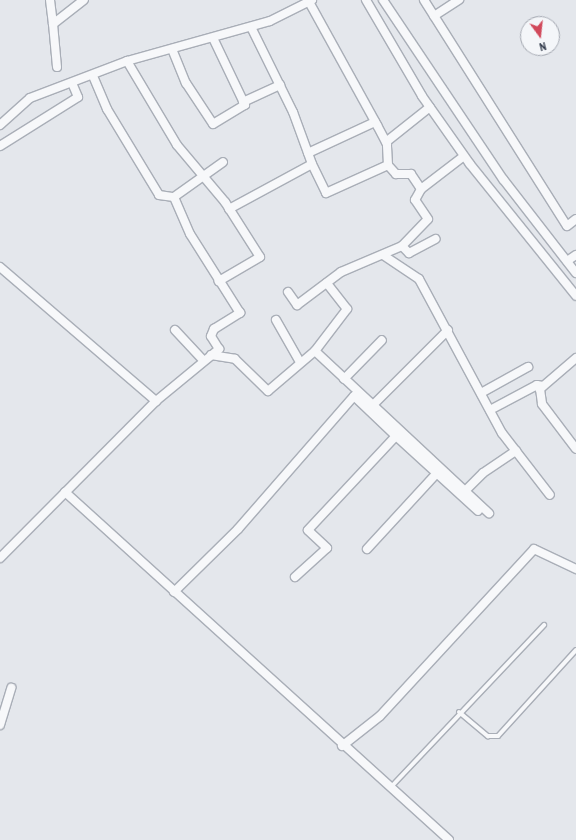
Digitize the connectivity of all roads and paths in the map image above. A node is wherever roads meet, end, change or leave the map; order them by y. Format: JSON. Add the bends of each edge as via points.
{"nodes":[{"id":1,"x":50,"y":0,"type":"edge"},
{"id":2,"x":84,"y":0,"type":"edge"},
{"id":3,"x":366,"y":0,"type":"edge"},
{"id":4,"x":383,"y":0,"type":"edge"},
{"id":5,"x":424,"y":0,"type":"edge"},
{"id":6,"x":459,"y":0,"type":"edge"},
{"id":7,"x":311,"y":1,"type":"edge"},
{"id":8,"x":434,"y":16,"type":"junction"},
{"id":9,"x":53,"y":24,"type":"junction"},
{"id":10,"x":251,"y":27,"type":"junction"},
{"id":11,"x":213,"y":38,"type":"junction"},
{"id":12,"x":172,"y":49,"type":"junction"},
{"id":13,"x":127,"y":61,"type":"junction"},
{"id":14,"x":57,"y":66,"type":"dead end"},
{"id":15,"x":92,"y":76,"type":"junction"},
{"id":16,"x":72,"y":84,"type":"junction"},
{"id":17,"x":280,"y":85,"type":"junction"},
{"id":18,"x":243,"y":102,"type":"junction"},
{"id":19,"x":430,"y":107,"type":"junction"},
{"id":20,"x":375,"y":122,"type":"junction"},
{"id":21,"x":0,"y":125,"type":"edge"},
{"id":22,"x":386,"y":142,"type":"junction"},
{"id":23,"x":0,"y":146,"type":"edge"},
{"id":24,"x":308,"y":153,"type":"junction"},
{"id":25,"x":464,"y":156,"type":"junction"},
{"id":26,"x":223,"y":162,"type":"dead end"},
{"id":27,"x":312,"y":164,"type":"junction"},
{"id":28,"x":388,"y":165,"type":"junction"},
{"id":29,"x":201,"y":178,"type":"junction"},
{"id":30,"x":421,"y":189,"type":"junction"},
{"id":31,"x":174,"y":196,"type":"junction"},
{"id":32,"x":229,"y":209,"type":"junction"},
{"id":33,"x":576,"y":220,"type":"edge"},
{"id":34,"x":435,"y":239,"type":"dead end"},
{"id":35,"x":402,"y":246,"type":"junction"},
{"id":36,"x":383,"y":255,"type":"junction"},
{"id":37,"x":576,"y":255,"type":"edge"},
{"id":38,"x":567,"y":261,"type":"junction"},
{"id":39,"x":0,"y":267,"type":"edge"},
{"id":40,"x":576,"y":273,"type":"edge"},
{"id":41,"x":219,"y":280,"type":"junction"},
{"id":42,"x":327,"y":283,"type":"junction"},
{"id":43,"x":288,"y":292,"type":"dead end"},
{"id":44,"x":576,"y":296,"type":"edge"},
{"id":45,"x":276,"y":320,"type":"dead end"},
{"id":46,"x":175,"y":330,"type":"dead end"},
{"id":47,"x":448,"y":330,"type":"junction"},
{"id":48,"x":382,"y":340,"type":"dead end"},
{"id":49,"x":315,"y":351,"type":"junction"},
{"id":50,"x":208,"y":358,"type":"junction"},
{"id":51,"x":576,"y":358,"type":"edge"},
{"id":52,"x":300,"y":362,"type":"junction"},
{"id":53,"x":528,"y":367,"type":"dead end"},
{"id":54,"x":344,"y":379,"type":"junction"},
{"id":55,"x":543,"y":386,"type":"junction"},
{"id":56,"x":481,"y":393,"type":"junction"},
{"id":57,"x":156,"y":401,"type":"junction"},
{"id":58,"x":373,"y":405,"type":"junction"},
{"id":59,"x":490,"y":410,"type":"junction"},
{"id":60,"x":396,"y":436,"type":"junction"},
{"id":61,"x":576,"y":449,"type":"edge"},
{"id":62,"x":516,"y":451,"type":"junction"},
{"id":63,"x":437,"y":473,"type":"junction"},
{"id":64,"x":465,"y":491,"type":"junction"},
{"id":65,"x":65,"y":492,"type":"junction"},
{"id":66,"x":550,"y":495,"type":"dead end"},
{"id":67,"x":478,"y":511,"type":"dead end"},
{"id":68,"x":489,"y":513,"type":"dead end"},
{"id":69,"x":367,"y":549,"type":"dead end"},
{"id":70,"x":0,"y":558,"type":"edge"},
{"id":71,"x":576,"y":569,"type":"edge"},
{"id":72,"x":295,"y":576,"type":"dead end"},
{"id":73,"x":174,"y":592,"type":"junction"},
{"id":74,"x":544,"y":625,"type":"dead end"},
{"id":75,"x":576,"y":650,"type":"edge"},
{"id":76,"x":11,"y":688,"type":"dead end"},
{"id":77,"x":459,"y":712,"type":"junction"},
{"id":78,"x":0,"y":719,"type":"edge"},
{"id":79,"x":342,"y":746,"type":"junction"},
{"id":80,"x":391,"y":787,"type":"junction"},
{"id":81,"x":449,"y":840,"type":"edge"}],
"edges":[{"from":1,"to":9,"type":"street"},
{"from":2,"to":9,"type":"street"},
{"from":3,"to":19,"type":"street"},
{"from":4,"to":38,"type":"street","via":[[503,179]]},
{"from":5,"to":8,"type":"street"},
{"from":6,"to":8,"type":"street"},
{"from":7,"to":10,"type":"street"},
{"from":7,"to":20,"type":"street"},
{"from":8,"to":33,"type":"street","via":[[567,226]]},
{"from":9,"to":14,"type":"street"},
{"from":10,"to":11,"type":"street"},
{"from":10,"to":17,"type":"street"},
{"from":11,"to":12,"type":"street"},
{"from":11,"to":18,"type":"street"},
{"from":12,"to":13,"type":"street"},
{"from":12,"to":18,"type":"street","via":[[186,83],[214,124],[245,105]]},
{"from":13,"to":15,"type":"street"},
{"from":13,"to":29,"type":"street","via":[[177,145]]},
{"from":15,"to":16,"type":"street"},
{"from":15,"to":31,"type":"street","via":[[107,109],[159,195]]},
{"from":16,"to":21,"type":"street","via":[[30,98]]},
{"from":16,"to":23,"type":"street","via":[[78,97]]},
{"from":17,"to":18,"type":"street"},
{"from":17,"to":24,"type":"street"},
{"from":19,"to":22,"type":"street"},
{"from":19,"to":25,"type":"street"},
{"from":20,"to":22,"type":"street"},
{"from":20,"to":24,"type":"street"},
{"from":22,"to":28,"type":"street"},
{"from":24,"to":27,"type":"street"},
{"from":25,"to":30,"type":"street"},
{"from":25,"to":44,"type":"street"},
{"from":26,"to":29,"type":"street"},
{"from":27,"to":28,"type":"street","via":[[326,193]]},
{"from":27,"to":32,"type":"street"},
{"from":28,"to":30,"type":"street","via":[[396,174],[411,174]]},
{"from":29,"to":31,"type":"street"},
{"from":29,"to":32,"type":"street","via":[[215,189]]},
{"from":30,"to":35,"type":"street","via":[[415,200],[428,222]]},
{"from":31,"to":41,"type":"street","via":[[190,234]]},
{"from":32,"to":41,"type":"street","via":[[260,257]]},
{"from":34,"to":35,"type":"street","via":[[409,253]]},
{"from":35,"to":36,"type":"street"},
{"from":36,"to":42,"type":"street","via":[[356,263]]},
{"from":36,"to":47,"type":"street","via":[[420,279]]},
{"from":37,"to":38,"type":"street"},
{"from":38,"to":40,"type":"street"},
{"from":39,"to":57,"type":"street"},
{"from":41,"to":50,"type":"street","via":[[240,313],[214,329],[211,336],[218,349]]},
{"from":42,"to":43,"type":"street","via":[[297,305]]},
{"from":42,"to":49,"type":"street","via":[[347,309]]},
{"from":45,"to":52,"type":"street"},
{"from":46,"to":50,"type":"street"},
{"from":47,"to":56,"type":"street"},
{"from":47,"to":58,"type":"street"},
{"from":48,"to":54,"type":"street"},
{"from":49,"to":52,"type":"street"},
{"from":49,"to":54,"type":"street"},
{"from":50,"to":52,"type":"street","via":[[235,359],[268,391]]},
{"from":50,"to":57,"type":"street"},
{"from":51,"to":55,"type":"street"},
{"from":53,"to":56,"type":"street"},
{"from":54,"to":58,"type":"street"},
{"from":55,"to":59,"type":"street","via":[[537,385]]},
{"from":55,"to":61,"type":"street","via":[[540,389],[542,404]]},
{"from":56,"to":59,"type":"street"},
{"from":57,"to":65,"type":"street"},
{"from":58,"to":64,"type":"street"},
{"from":59,"to":62,"type":"street"},
{"from":60,"to":63,"type":"street"},
{"from":60,"to":72,"type":"street","via":[[308,530],[327,548]]},
{"from":60,"to":73,"type":"street","via":[[354,396],[238,529]]},
{"from":62,"to":64,"type":"street","via":[[483,473]]},
{"from":62,"to":66,"type":"street"},
{"from":63,"to":67,"type":"street"},
{"from":63,"to":69,"type":"street"},
{"from":64,"to":68,"type":"street"},
{"from":65,"to":70,"type":"street"},
{"from":65,"to":73,"type":"street"},
{"from":71,"to":79,"type":"street","via":[[534,549],[380,716]]},
{"from":73,"to":79,"type":"street"},
{"from":74,"to":77,"type":"lane"},
{"from":75,"to":77,"type":"lane","via":[[498,736],[488,736]]},
{"from":76,"to":78,"type":"street"},
{"from":77,"to":80,"type":"lane"},
{"from":79,"to":80,"type":"street"},
{"from":80,"to":81,"type":"street"}]}
